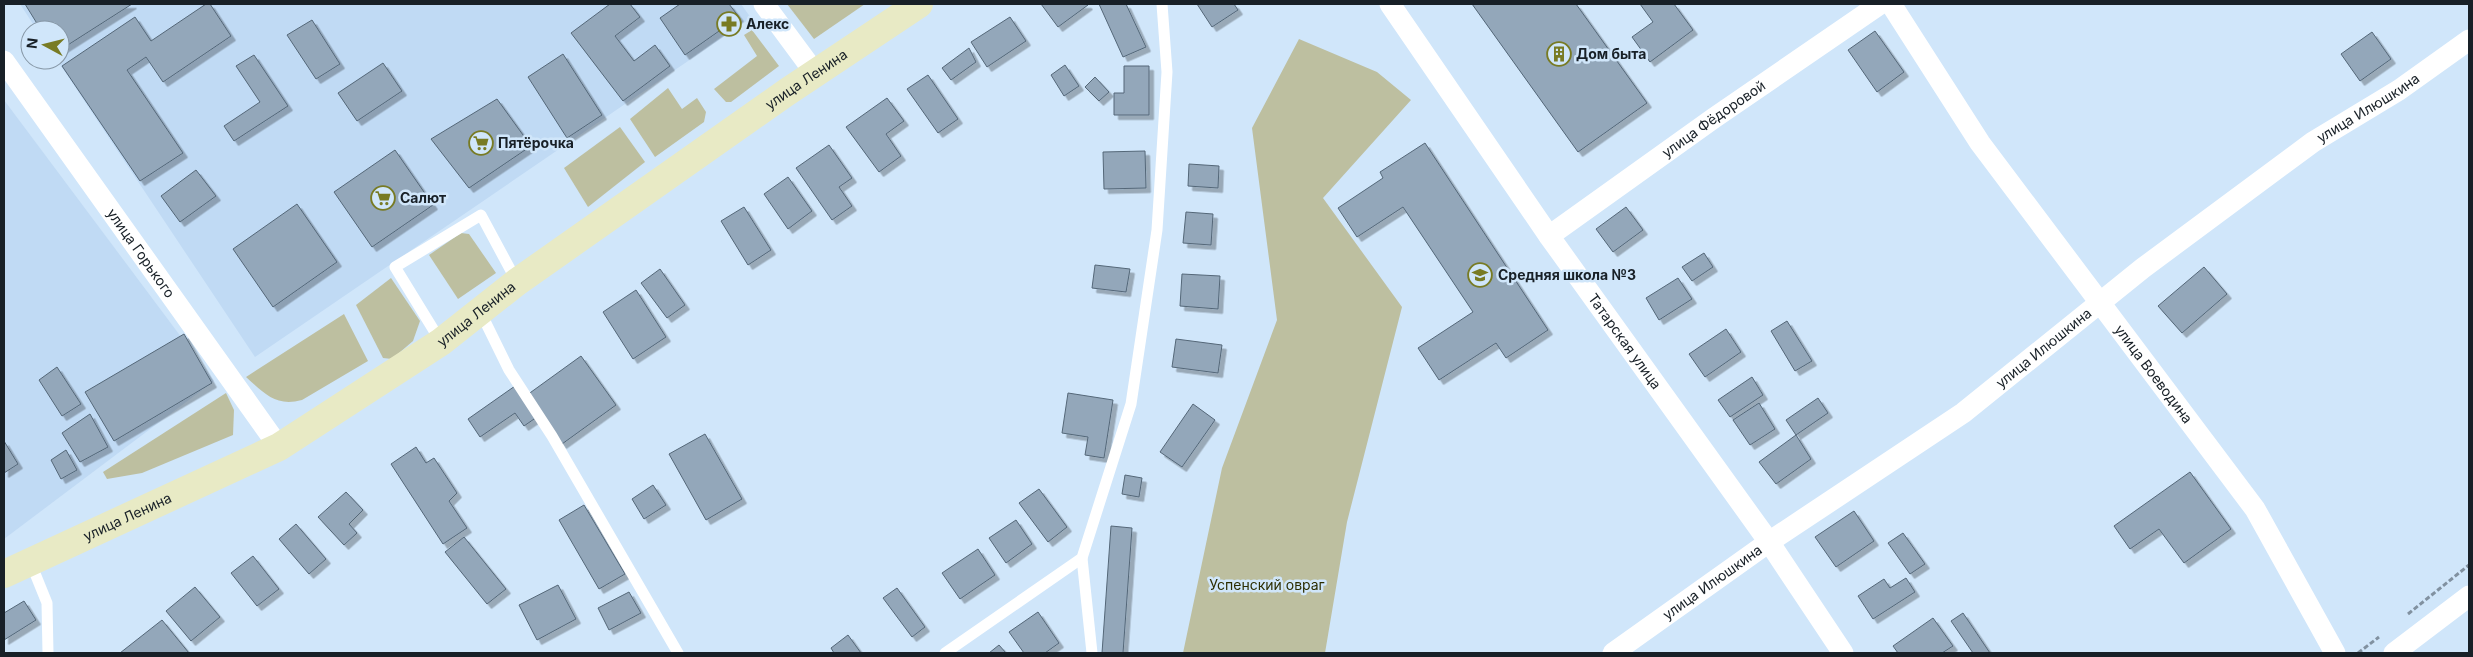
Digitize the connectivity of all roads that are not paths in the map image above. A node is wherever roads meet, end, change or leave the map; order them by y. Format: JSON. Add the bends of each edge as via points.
{"nodes":[{"id":1,"x":764,"y":4,"type":"edge"},
{"id":2,"x":919,"y":4,"type":"edge"},
{"id":3,"x":1162,"y":4,"type":"edge"},
{"id":4,"x":1390,"y":4,"type":"edge"},
{"id":5,"x":1880,"y":4,"type":"edge"},
{"id":6,"x":1890,"y":4,"type":"edge"},
{"id":7,"x":2469,"y":40,"type":"edge"},
{"id":8,"x":4,"y":61,"type":"edge"},
{"id":9,"x":816,"y":73,"type":"junction"},
{"id":10,"x":1549,"y":236,"type":"junction"},
{"id":11,"x":517,"y":282,"type":"junction"},
{"id":12,"x":2100,"y":303,"type":"junction"},
{"id":13,"x":480,"y":311,"type":"junction"},
{"id":14,"x":441,"y":342,"type":"junction"},
{"id":15,"x":279,"y":447,"type":"junction"},
{"id":16,"x":1768,"y":542,"type":"junction"},
{"id":17,"x":1082,"y":558,"type":"junction"},
{"id":18,"x":30,"y":561,"type":"junction"},
{"id":19,"x":4,"y":574,"type":"edge"},
{"id":20,"x":2469,"y":596,"type":"edge"},
{"id":21,"x":48,"y":653,"type":"edge"},
{"id":22,"x":678,"y":653,"type":"edge"},
{"id":23,"x":945,"y":653,"type":"edge"},
{"id":24,"x":1092,"y":653,"type":"edge"},
{"id":25,"x":1613,"y":653,"type":"edge"},
{"id":26,"x":1843,"y":653,"type":"edge"},
{"id":27,"x":2335,"y":653,"type":"edge"},
{"id":28,"x":2394,"y":653,"type":"edge"}],
"edges":[{"from":1,"to":9,"type":"street"},
{"from":2,"to":9,"type":"street","name":"улица Ленина"},
{"from":3,"to":17,"type":"lane","via":[[1167,72],[1157,230],[1131,404]]},
{"from":4,"to":10,"type":"street","name":"Татарская улица"},
{"from":5,"to":10,"type":"street","name":"улица Фёдоровой"},
{"from":6,"to":12,"type":"street","name":"улица Воеводина","via":[[1980,143]]},
{"from":7,"to":12,"type":"street","name":"улица Илюшкина","via":[[2399,90],[2313,142]]},
{"from":8,"to":15,"type":"street","name":"улица Горького"},
{"from":9,"to":11,"type":"street","name":"улица Ленина"},
{"from":10,"to":16,"type":"street","name":"Татарская улица"},
{"from":11,"to":13,"type":"street","name":"улица Ленина"},
{"from":11,"to":14,"type":"lane","via":[[481,215],[395,266]]},
{"from":12,"to":16,"type":"street","name":"улица Илюшкина","via":[[1963,413]]},
{"from":12,"to":27,"type":"street","name":"улица Воеводина","via":[[2255,509]]},
{"from":13,"to":14,"type":"street","name":"улица Ленина"},
{"from":13,"to":22,"type":"lane","via":[[509,370],[552,436]]},
{"from":14,"to":15,"type":"street","name":"улица Ленина"},
{"from":15,"to":18,"type":"street","name":"улица Ленина"},
{"from":16,"to":25,"type":"street","name":"улица Илюшкина"},
{"from":16,"to":26,"type":"street","name":"Татарская улица"},
{"from":17,"to":23,"type":"lane"},
{"from":17,"to":24,"type":"lane"},
{"from":18,"to":19,"type":"street","name":"улица Ленина"},
{"from":18,"to":21,"type":"lane","via":[[47,603]]},
{"from":20,"to":28,"type":"street"}]}
